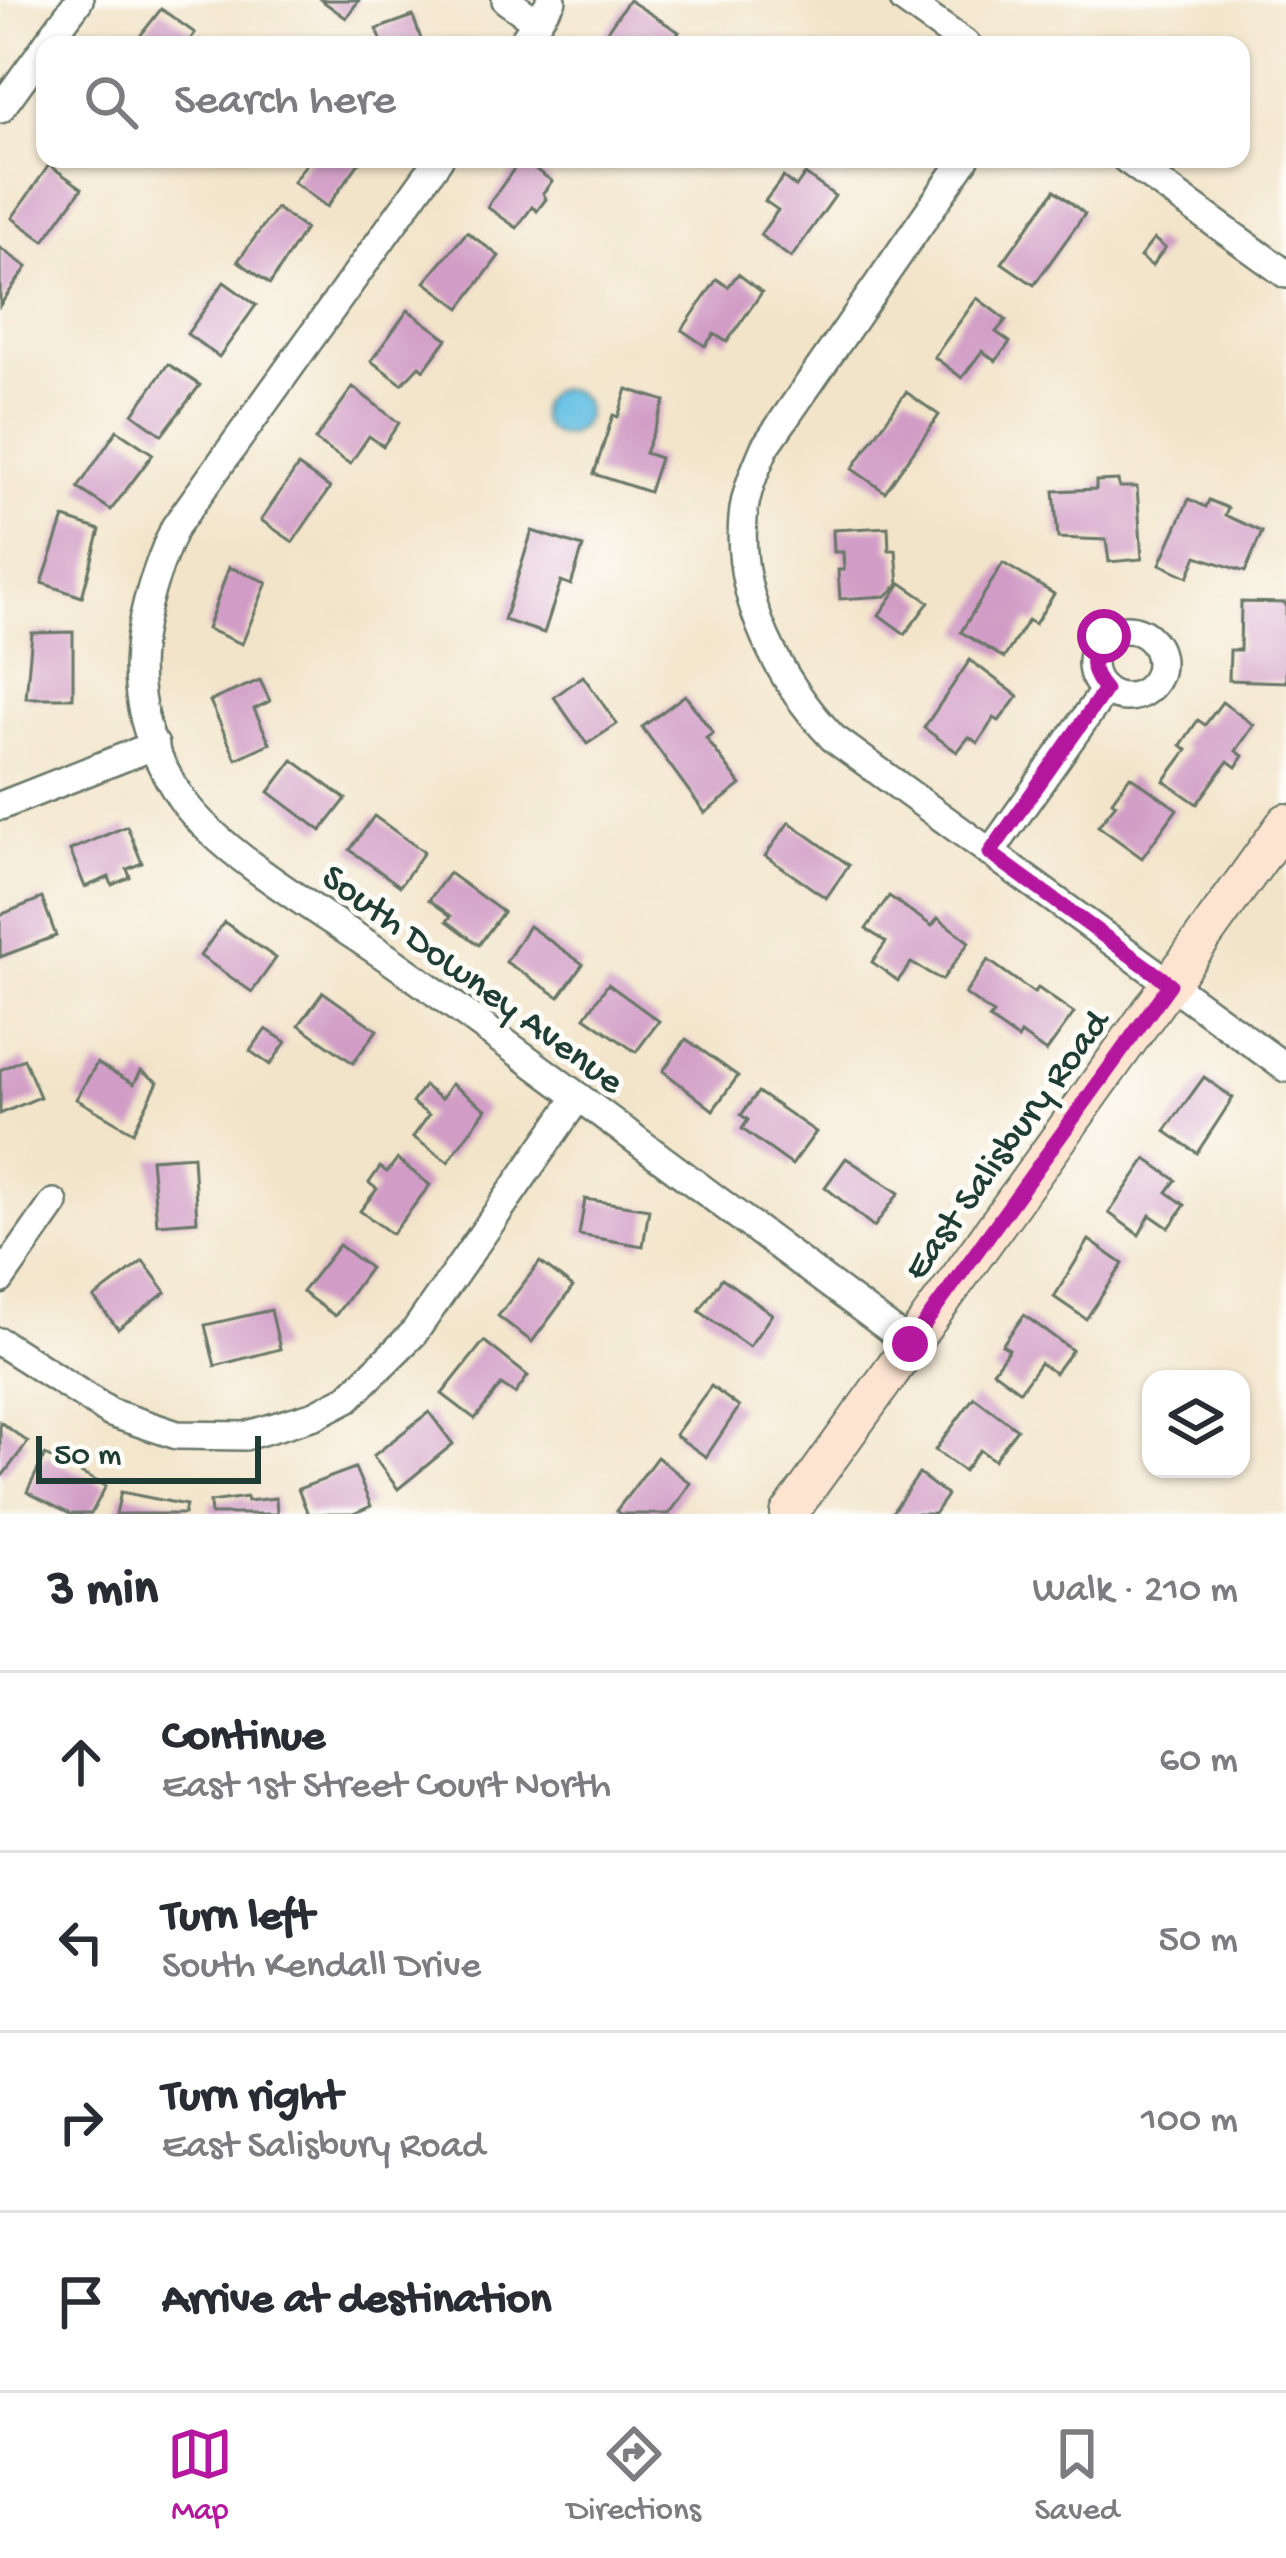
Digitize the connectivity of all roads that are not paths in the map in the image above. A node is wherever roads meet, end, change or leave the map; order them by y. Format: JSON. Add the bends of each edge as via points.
{"nodes":[{"id":1,"x":79,"y":0,"type":"edge"},
{"id":2,"x":506,"y":0,"type":"edge"},
{"id":3,"x":904,"y":0,"type":"edge"},
{"id":4,"x":544,"y":11,"type":"edge"},
{"id":5,"x":53,"y":36,"type":"edge"},
{"id":6,"x":526,"y":36,"type":"edge"},
{"id":7,"x":954,"y":36,"type":"edge"},
{"id":8,"x":36,"y":60,"type":"edge"},
{"id":9,"x":0,"y":110,"type":"edge"},
{"id":10,"x":433,"y":168,"type":"edge"},
{"id":11,"x":959,"y":168,"type":"edge"},
{"id":12,"x":1139,"y":168,"type":"edge"},
{"id":13,"x":1286,"y":274,"type":"edge"},
{"id":14,"x":1105,"y":690,"type":"dead end"},
{"id":15,"x":154,"y":745,"type":"junction"},
{"id":16,"x":0,"y":806,"type":"edge"},
{"id":17,"x":1286,"y":822,"type":"edge"},
{"id":18,"x":990,"y":853,"type":"junction"},
{"id":19,"x":1170,"y":984,"type":"junction"},
{"id":20,"x":1286,"y":1068,"type":"edge"},
{"id":21,"x":578,"y":1097,"type":"junction"},
{"id":22,"x":54,"y":1203,"type":"dead end"},
{"id":23,"x":0,"y":1280,"type":"edge"},
{"id":24,"x":0,"y":1342,"type":"edge"},
{"id":25,"x":910,"y":1344,"type":"junction"},
{"id":26,"x":789,"y":1514,"type":"edge"}],
"edges":[{"from":1,"to":5,"type":"street"},
{"from":2,"to":4,"type":"street"},
{"from":3,"to":7,"type":"street"},
{"from":4,"to":6,"type":"street"},
{"from":8,"to":9,"type":"street"},
{"from":10,"to":15,"type":"street","name":"South Downey Avenue","via":[[175,527],[150,582],[137,641],[140,704]]},
{"from":11,"to":18,"type":"street","via":[[779,423],[748,487],[745,565],[755,610],[806,710]]},
{"from":12,"to":13,"type":"street"},
{"from":14,"to":18,"type":"street"},
{"from":15,"to":16,"type":"street"},
{"from":15,"to":21,"type":"street","name":"South Downey Avenue","via":[[184,802],[226,845]]},
{"from":17,"to":19,"type":"street","name":"East Salisbury Road"},
{"from":18,"to":19,"type":"street"},
{"from":19,"to":20,"type":"street"},
{"from":19,"to":25,"type":"street","name":"East Salisbury Road"},
{"from":21,"to":24,"type":"street","via":[[412,1334],[348,1398],[314,1415],[245,1436],[177,1435],[77,1395]]},
{"from":21,"to":25,"type":"street","name":"South Downey Avenue"},
{"from":22,"to":23,"type":"street"},
{"from":25,"to":26,"type":"street","name":"East Salisbury Road"}]}
